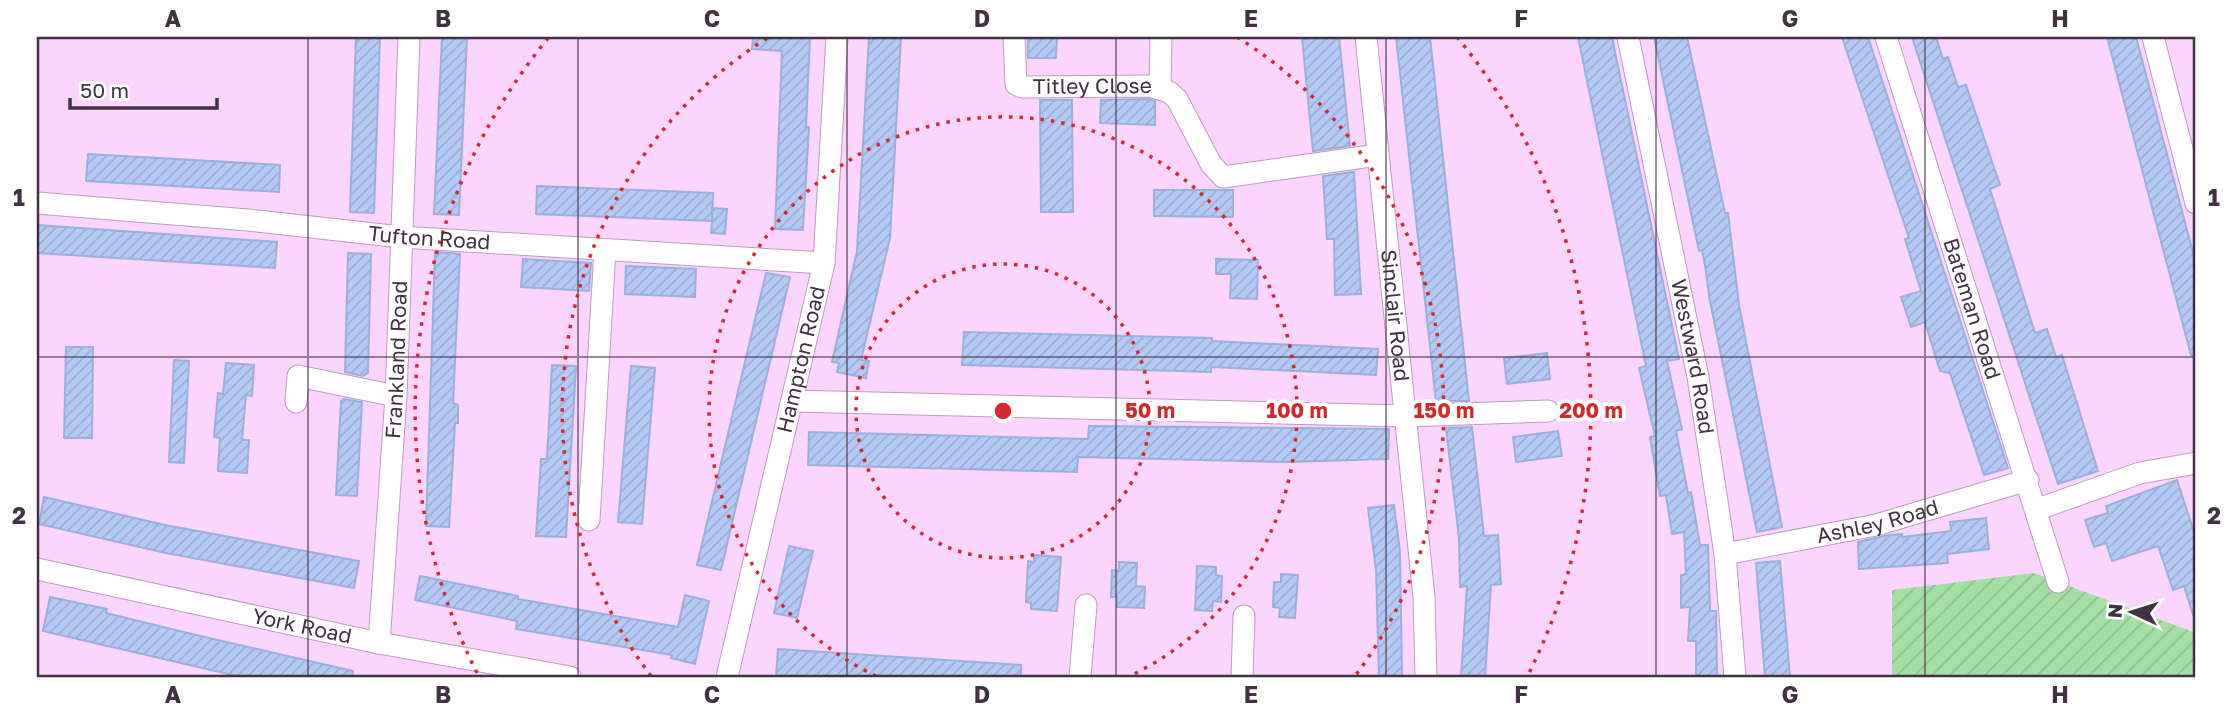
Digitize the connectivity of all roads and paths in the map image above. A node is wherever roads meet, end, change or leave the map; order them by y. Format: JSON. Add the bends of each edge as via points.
{"nodes":[{"id":1,"x":409,"y":37,"type":"edge"},
{"id":2,"x":838,"y":37,"type":"edge"},
{"id":3,"x":1014,"y":37,"type":"edge"},
{"id":4,"x":1161,"y":37,"type":"edge"},
{"id":5,"x":1366,"y":37,"type":"edge"},
{"id":6,"x":1628,"y":37,"type":"edge"},
{"id":7,"x":1886,"y":37,"type":"edge"},
{"id":8,"x":2153,"y":37,"type":"edge"},
{"id":9,"x":1160,"y":88,"type":"junction"},
{"id":10,"x":1378,"y":155,"type":"junction"},
{"id":11,"x":2196,"y":203,"type":"edge"},
{"id":12,"x":37,"y":204,"type":"edge"},
{"id":13,"x":401,"y":237,"type":"junction"},
{"id":14,"x":605,"y":250,"type":"junction"},
{"id":15,"x":824,"y":262,"type":"junction"},
{"id":16,"x":396,"y":396,"type":"junction"},
{"id":17,"x":792,"y":401,"type":"junction"},
{"id":18,"x":296,"y":402,"type":"dead end"},
{"id":19,"x":1548,"y":411,"type":"dead end"},
{"id":20,"x":1406,"y":416,"type":"junction"},
{"id":21,"x":2196,"y":463,"type":"edge"},
{"id":22,"x":2028,"y":480,"type":"junction"},
{"id":23,"x":2038,"y":509,"type":"junction"},
{"id":24,"x":589,"y":520,"type":"dead end"},
{"id":25,"x":1725,"y":554,"type":"junction"},
{"id":26,"x":37,"y":569,"type":"edge"},
{"id":27,"x":2058,"y":582,"type":"dead end"},
{"id":28,"x":1086,"y":605,"type":"dead end"},
{"id":29,"x":1244,"y":616,"type":"dead end"},
{"id":30,"x":379,"y":643,"type":"junction"},
{"id":31,"x":540,"y":674,"type":"edge"},
{"id":32,"x":570,"y":677,"type":"edge"},
{"id":33,"x":727,"y":677,"type":"edge"},
{"id":34,"x":1080,"y":677,"type":"edge"},
{"id":35,"x":1241,"y":677,"type":"edge"},
{"id":36,"x":1426,"y":677,"type":"edge"},
{"id":37,"x":1735,"y":677,"type":"edge"}],
"edges":[{"from":1,"to":13,"type":"street","name":"Frankland Road"},
{"from":2,"to":15,"type":"street","name":"Hampton Road"},
{"from":3,"to":9,"type":"street","name":"Titley Close","via":[[1016,85]]},
{"from":4,"to":9,"type":"street"},
{"from":5,"to":10,"type":"street","name":"Sinclair Road"},
{"from":6,"to":25,"type":"street","name":"Westward Road","via":[[1698,377]]},
{"from":7,"to":22,"type":"street","name":"Bateman Road"},
{"from":8,"to":11,"type":"street"},
{"from":9,"to":10,"type":"street","name":"Titley Close","via":[[1177,99],[1211,164],[1223,177]]},
{"from":10,"to":20,"type":"street","name":"Sinclair Road"},
{"from":12,"to":13,"type":"street","name":"Tufton Road"},
{"from":13,"to":14,"type":"street","name":"Tufton Road"},
{"from":13,"to":16,"type":"street","name":"Frankland Road"},
{"from":14,"to":15,"type":"street","name":"Tufton Road"},
{"from":14,"to":24,"type":"street"},
{"from":15,"to":17,"type":"street","name":"Hampton Road"},
{"from":16,"to":18,"type":"street","via":[[298,376]]},
{"from":16,"to":30,"type":"street","name":"Frankland Road"},
{"from":17,"to":20,"type":"street"},
{"from":17,"to":33,"type":"street","name":"Hampton Road"},
{"from":19,"to":20,"type":"street"},
{"from":20,"to":36,"type":"street","name":"Sinclair Road","via":[[1424,597]]},
{"from":21,"to":23,"type":"street","via":[[2140,473]]},
{"from":22,"to":23,"type":"street","name":"Bateman Road"},
{"from":22,"to":25,"type":"street","name":"Ashley Road","via":[[1876,525]]},
{"from":23,"to":27,"type":"street","name":"Bateman Road"},
{"from":25,"to":37,"type":"street","name":"Westward Road"},
{"from":26,"to":30,"type":"street","name":"York Road"},
{"from":28,"to":34,"type":"street"},
{"from":29,"to":35,"type":"street"},
{"from":30,"to":31,"type":"street","name":"York Road"},
{"from":31,"to":32,"type":"street","name":"York Road"}]}
